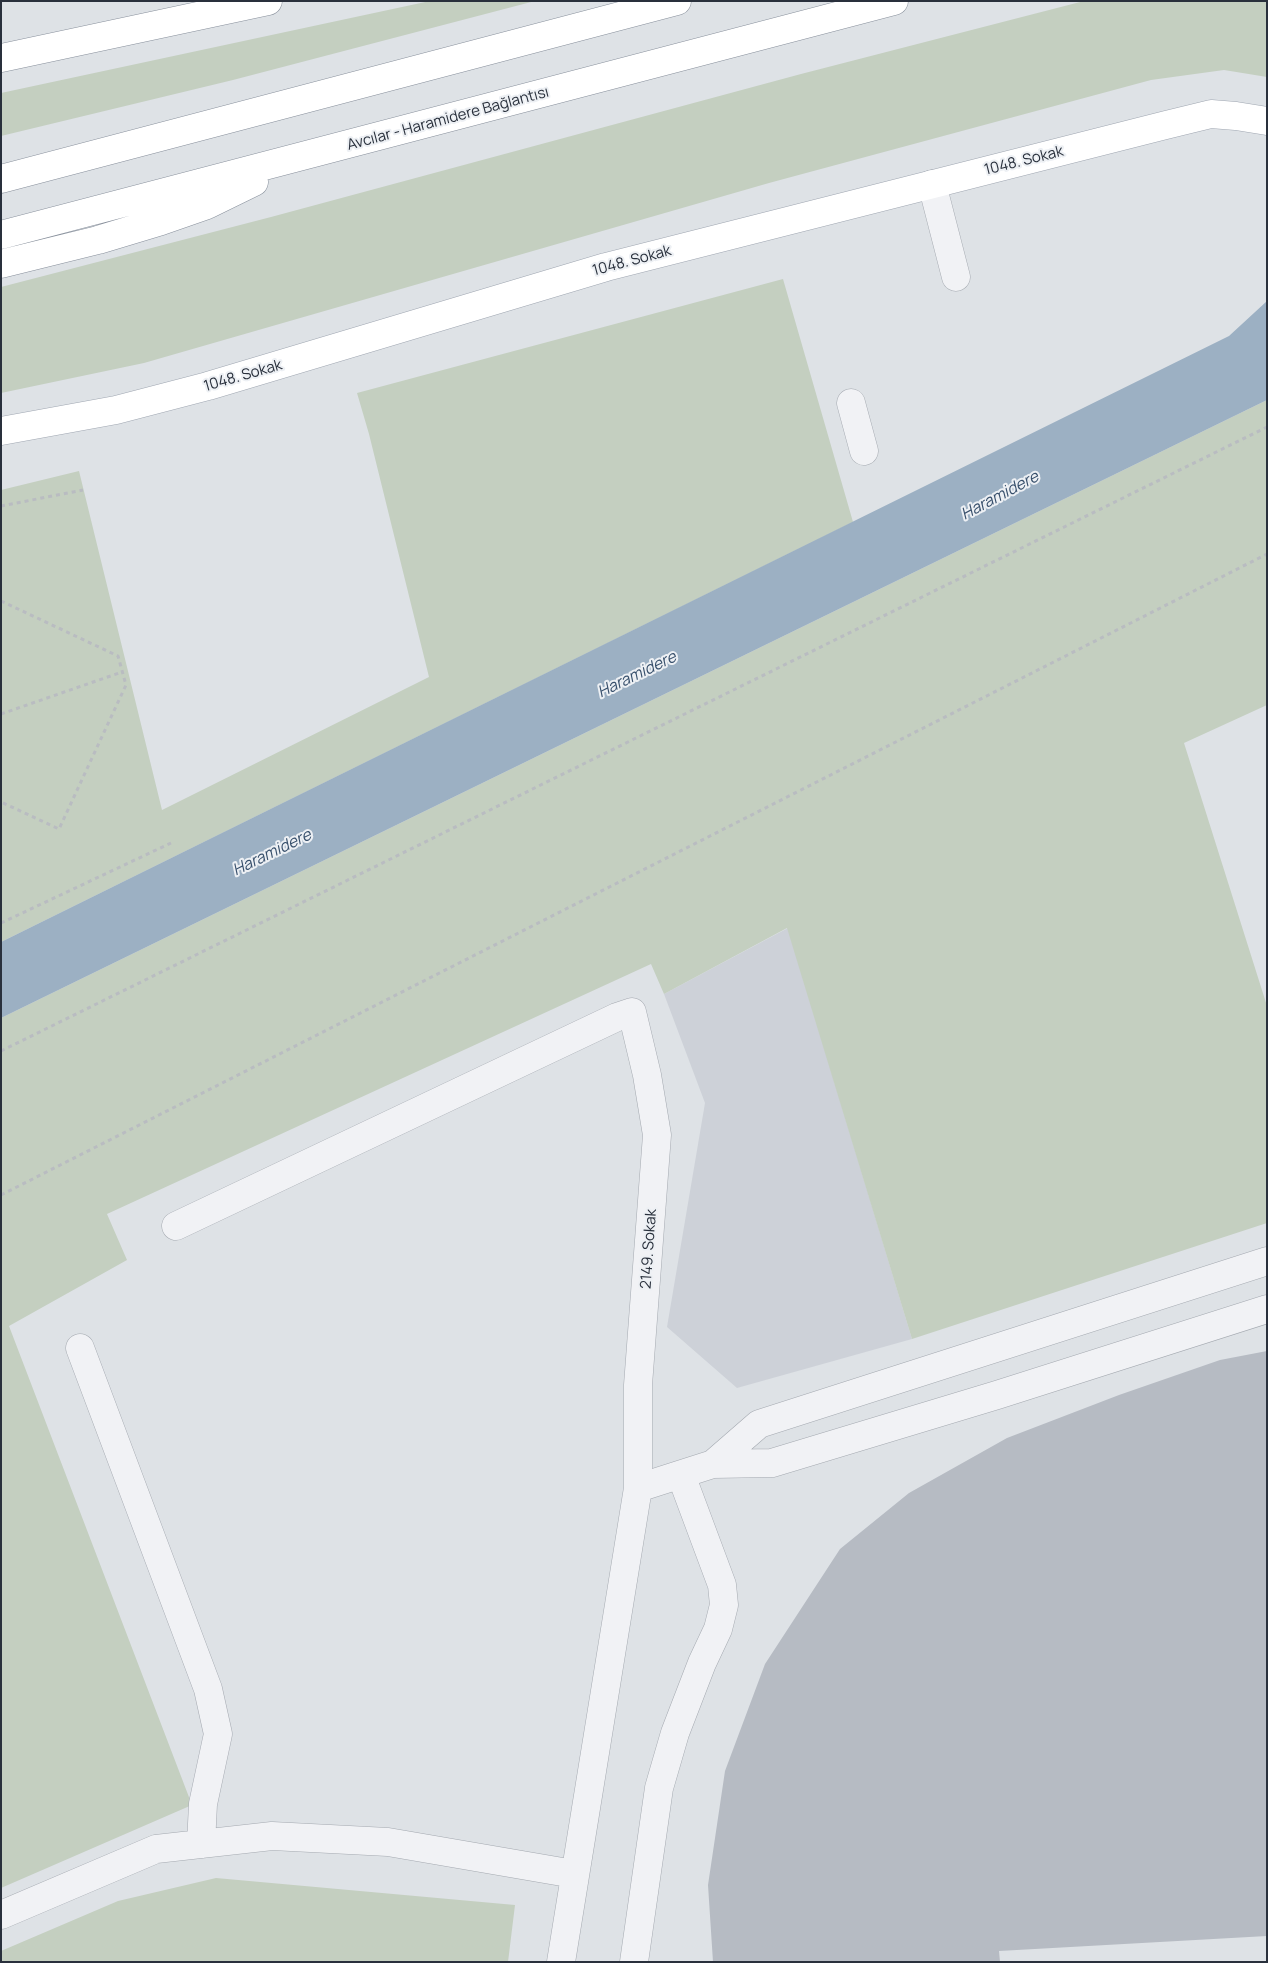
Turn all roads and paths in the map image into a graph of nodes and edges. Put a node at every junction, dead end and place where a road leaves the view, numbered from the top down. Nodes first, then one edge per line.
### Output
1 (268, 1) edge
2 (677, 1) edge
3 (894, 1) edge
4 (1, 58) edge
5 (1267, 121) edge
6 (285, 162) junction
7 (1, 179) edge
8 (932, 184) junction
9 (1, 235) edge
10 (1, 264) edge
11 (956, 277) dead end
12 (851, 403) dead end
13 (1267, 427) edge
14 (1, 430) edge
15 (864, 451) dead end
16 (83, 490) dead end
17 (1, 506) edge
18 (1267, 554) edge
19 (1, 601) edge
20 (122, 672) junction
21 (1, 714) edge
22 (1, 802) edge
23 (171, 843) dead end
24 (1, 923) edge
25 (1, 1051) edge
26 (1, 1195) edge
27 (176, 1226) dead end
28 (1267, 1262) edge
29 (1267, 1309) edge
30 (80, 1348) dead end
31 (713, 1464) junction
32 (681, 1475) junction
33 (638, 1488) junction
34 (201, 1844) junction
35 (574, 1874) junction
36 (1, 1914) edge
37 (561, 1962) edge
38 (634, 1962) edge

1 - 4 main road
2 - 7 main road
3 - 6 main road, Avcılar - Haramidere Bağlantısı
5 - 8 main road, 1048. Sokak
6 - 9 main road, Avcılar - Haramidere Bağlantısı
6 - 10 main road
8 - 11 street
8 - 14 main road, 1048. Sokak
12 - 15 street
13 - 25 path
16 - 17 path
18 - 26 path
19 - 20 path
20 - 21 path
20 - 22 path
23 - 24 path
27 - 33 street, 2149. Sokak
28 - 31 street
29 - 31 street
30 - 34 street
31 - 32 street
32 - 33 street
32 - 38 street
33 - 35 street, 2149. Sokak
34 - 35 street
34 - 36 street
35 - 37 street, 2149. Sokak

